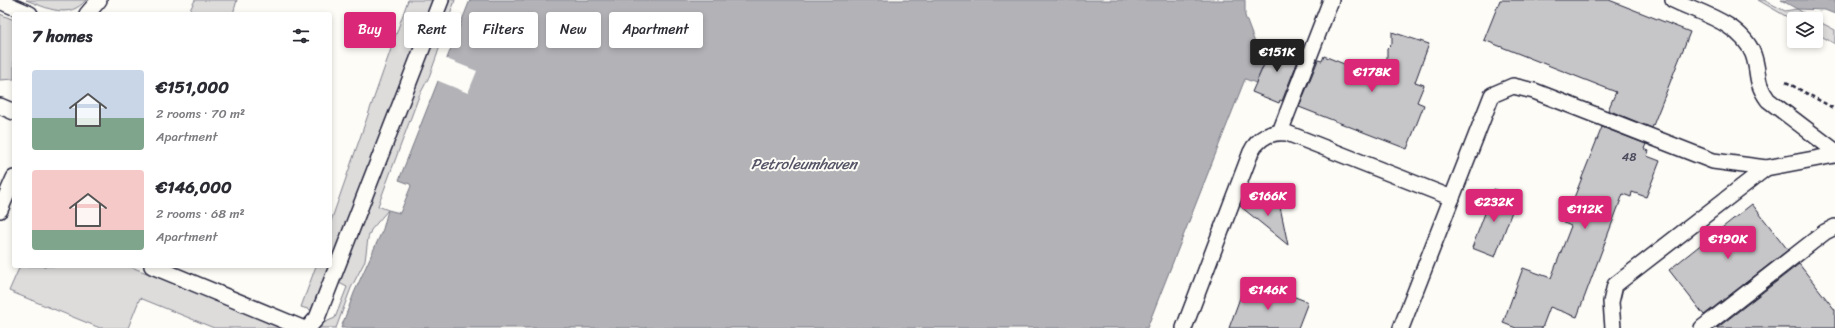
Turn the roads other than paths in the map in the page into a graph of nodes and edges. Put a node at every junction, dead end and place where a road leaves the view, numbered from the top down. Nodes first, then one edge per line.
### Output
1 (99, 0) edge
2 (441, 0) edge
3 (1331, 0) edge
4 (1673, 0) edge
5 (0, 1) edge
6 (25, 12) edge
7 (89, 12) edge
8 (0, 106) edge
9 (12, 111) edge
10 (1280, 132) junction
11 (1835, 151) edge
12 (1835, 155) edge
13 (1766, 168) junction
14 (12, 185) edge
15 (1452, 198) junction
16 (6, 207) edge
17 (1835, 227) edge
18 (157, 268) edge
19 (302, 328) edge
20 (308, 328) edge
21 (1184, 328) edge
22 (1401, 328) edge
23 (1613, 328) edge
24 (1702, 328) edge

1 - 7 lane
2 - 20 lane
3 - 10 lane
4 - 11 lane
5 - 6 lane
8 - 9 lane
10 - 15 lane
10 - 21 lane
12 - 13 lane
13 - 15 lane
13 - 23 lane
14 - 16 lane
15 - 22 lane
17 - 24 lane
18 - 19 lane

